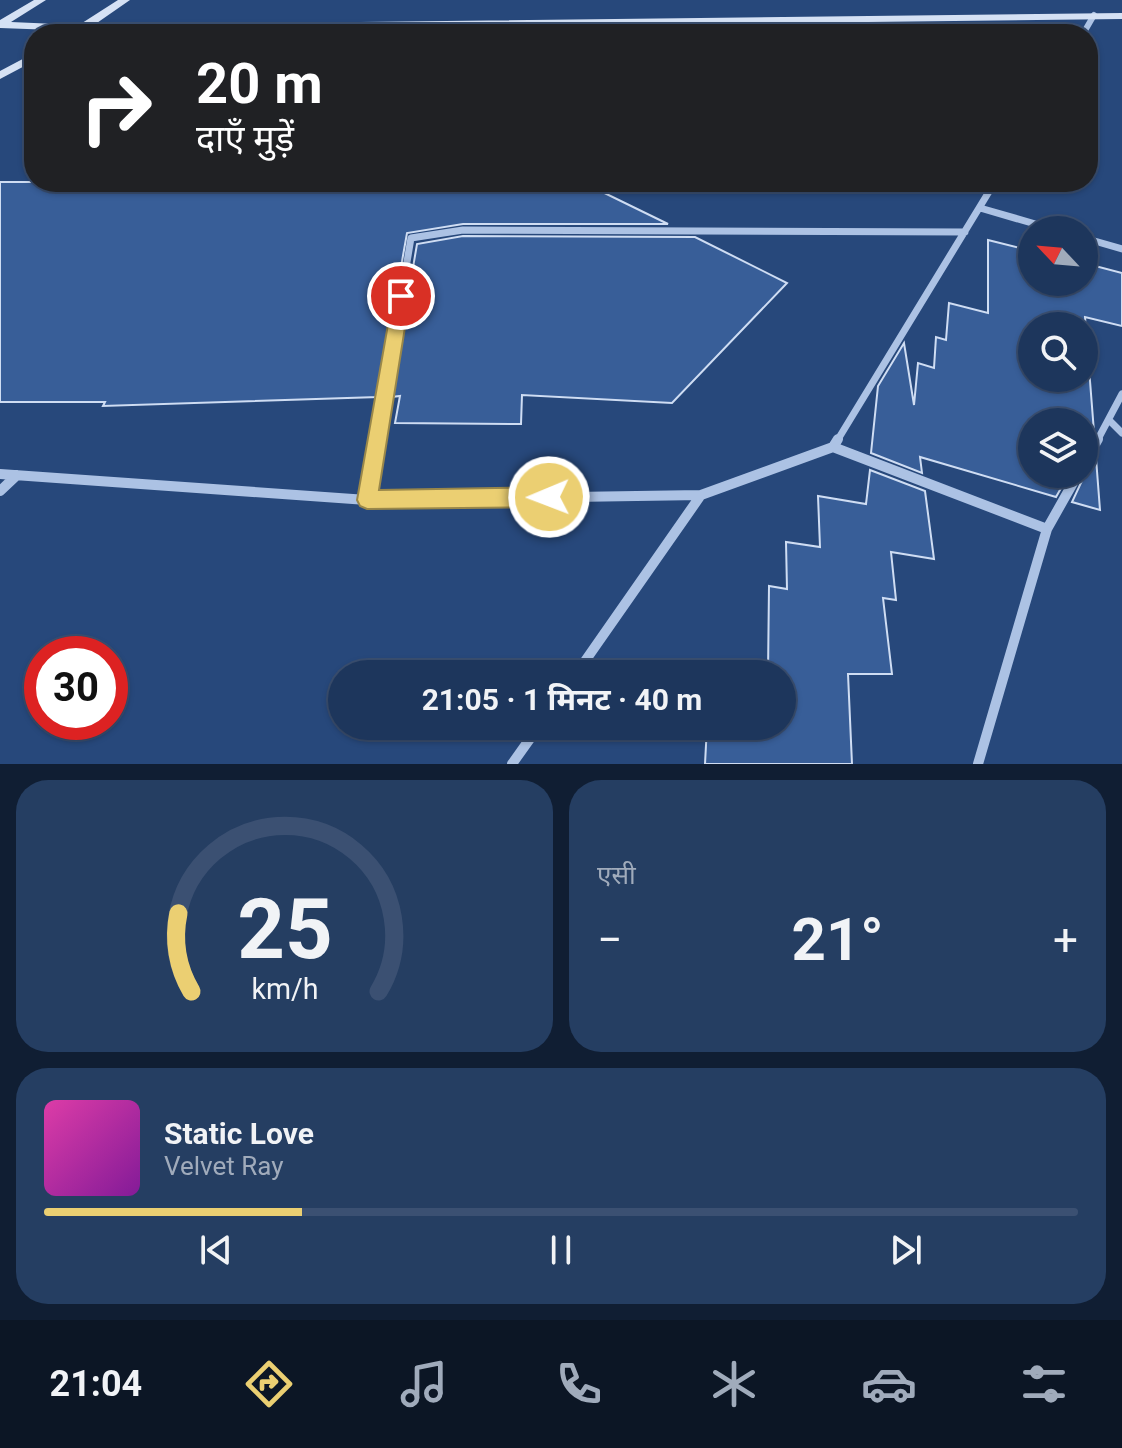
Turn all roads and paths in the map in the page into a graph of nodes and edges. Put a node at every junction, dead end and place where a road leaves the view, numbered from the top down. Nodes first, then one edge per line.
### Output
1 (41, 0) edge
2 (125, 0) edge
3 (1094, 15) junction
4 (1122, 16) edge
5 (87, 24) edge
6 (521, 24) edge
7 (1089, 24) edge
8 (0, 25) edge
9 (24, 27) edge
10 (24, 62) edge
11 (0, 76) edge
12 (989, 192) edge
13 (980, 208) junction
14 (1018, 219) edge
15 (965, 232) junction
16 (1098, 242) edge
17 (1122, 249) edge
18 (1122, 394) edge
19 (1109, 420) junction
20 (1122, 433) edge
21 (1098, 439) edge
22 (833, 447) junction
23 (0, 474) edge
24 (17, 475) junction
25 (1070, 488) edge
26 (0, 491) edge
27 (701, 495) junction
28 (367, 500) junction
29 (1047, 529) junction
30 (586, 660) edge
31 (529, 740) edge
32 (512, 764) edge
33 (978, 764) edge

1 - 8 main road
2 - 5 main road
3 - 4 main road
3 - 6 main road
3 - 7 street
8 - 9 main road
10 - 11 main road
12 - 13 street
13 - 14 street
13 - 15 street
15 - 22 street
15 - 28 street
16 - 17 street
18 - 19 street
19 - 20 street
19 - 21 street
22 - 27 street
22 - 29 street
23 - 24 street
24 - 26 street
24 - 28 street
25 - 29 street
27 - 28 street
27 - 30 street
29 - 33 street
31 - 32 street

